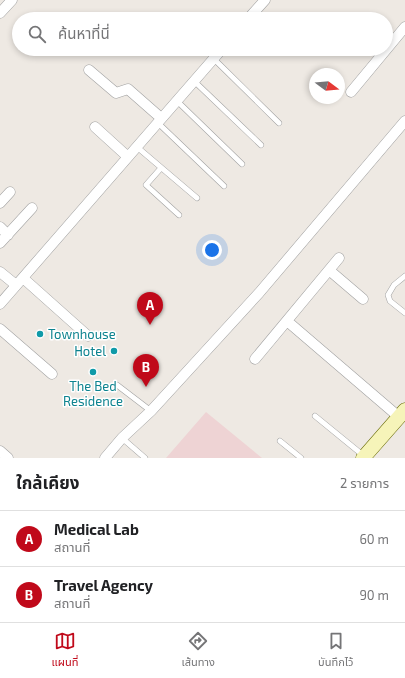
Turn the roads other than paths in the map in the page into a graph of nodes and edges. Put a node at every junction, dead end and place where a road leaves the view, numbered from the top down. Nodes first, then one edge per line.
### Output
1 (12, 0) edge
2 (265, 0) edge
3 (254, 12) edge
4 (0, 13) edge
5 (405, 27) edge
6 (393, 41) edge
7 (216, 56) edge
8 (381, 56) edge
9 (214, 59) junction
10 (90, 70) dead end
11 (194, 81) junction
12 (351, 92) dead end
13 (177, 101) junction
14 (160, 121) junction
15 (405, 121) edge
16 (278, 123) dead end
17 (96, 127) dead end
18 (261, 145) dead end
19 (137, 147) junction
20 (128, 157) junction
21 (242, 164) dead end
22 (161, 168) junction
23 (224, 186) dead end
24 (10, 192) dead end
25 (197, 198) dead end
26 (0, 203) edge
27 (32, 208) dead end
28 (179, 215) dead end
29 (0, 228) edge
30 (8, 235) junction
31 (0, 243) edge
32 (339, 258) dead end
33 (329, 270) junction
34 (0, 272) edge
35 (405, 276) edge
36 (19, 281) junction
37 (363, 299) dead end
38 (0, 304) edge
39 (405, 313) edge
40 (287, 321) junction
41 (0, 329) edge
42 (88, 336) dead end
43 (255, 359) dead end
44 (52, 374) dead end
45 (117, 385) dead end
46 (151, 411) junction
47 (315, 416) dead end
48 (403, 416) edge
49 (122, 438) junction
50 (280, 441) dead end
51 (0, 451) edge
52 (364, 457) edge
53 (8, 458) edge
54 (105, 458) edge
55 (145, 458) edge
56 (301, 458) edge

1 - 4 street
2 - 3 street
5 - 6 street
7 - 9 street
8 - 12 street
9 - 11 street
9 - 16 lane
10 - 14 street
11 - 13 street
11 - 18 lane
13 - 14 street
13 - 21 lane
14 - 19 street
14 - 23 lane
15 - 46 street
17 - 20 street
19 - 20 street
19 - 22 lane
20 - 36 street
22 - 25 lane
22 - 28 lane
24 - 26 street
27 - 30 street
29 - 30 street
30 - 31 street
32 - 33 street
33 - 37 street
33 - 40 street
34 - 36 street
35 - 39 lane
36 - 38 street
36 - 42 street
40 - 43 street
40 - 48 street
41 - 44 street
45 - 46 lane
46 - 49 street
47 - 52 lane
48 - 52 street
49 - 54 street
49 - 55 lane
50 - 56 lane
51 - 53 street

